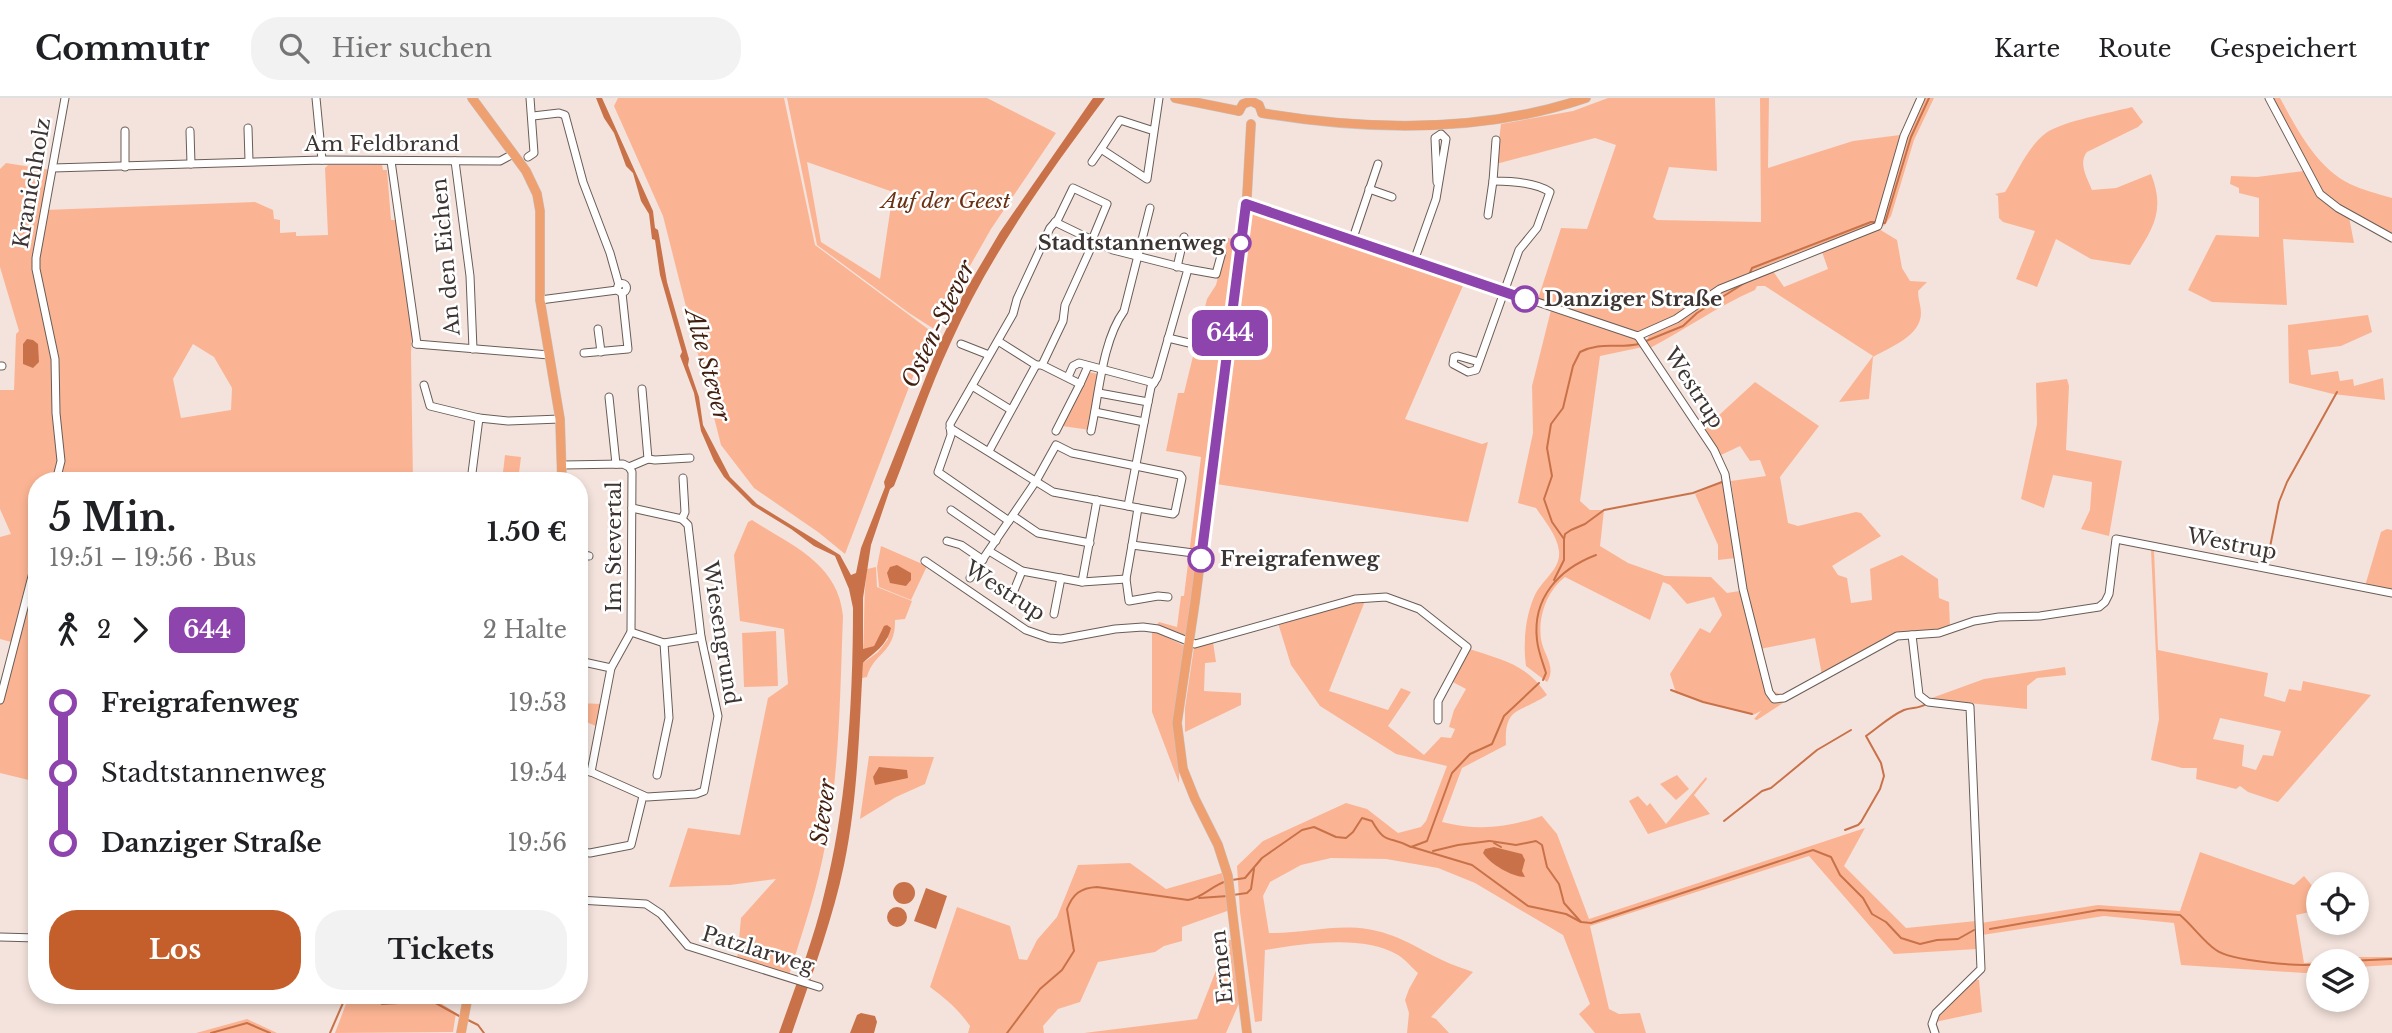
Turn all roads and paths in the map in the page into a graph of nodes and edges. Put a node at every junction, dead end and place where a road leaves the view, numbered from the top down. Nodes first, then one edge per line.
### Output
1 (65, 98) edge
2 (316, 98) edge
3 (472, 98) edge
4 (530, 98) edge
5 (1159, 98) edge
6 (1175, 98) edge
7 (1586, 98) edge
8 (1921, 98) edge
9 (2269, 98) edge
10 (1251, 100) edge
11 (1239, 111) junction
12 (1262, 113) junction
13 (533, 116) junction
14 (1251, 124) junction
15 (248, 128) dead end
16 (125, 131) dead end
17 (190, 131) dead end
18 (1154, 131) junction
19 (1496, 140) dead end
20 (1101, 149) junction
21 (513, 154) junction
22 (528, 157) dead end
23 (322, 160) junction
24 (248, 161) junction
25 (391, 161) junction
26 (455, 161) junction
27 (1093, 162) dead end
28 (191, 163) junction
29 (1378, 164) dead end
30 (125, 167) junction
31 (53, 168) junction
32 (1493, 181) junction
33 (1437, 182) junction
34 (1369, 189) junction
35 (1392, 197) dead end
36 (1246, 204) junction
37 (1150, 208) dead end
38 (1488, 215) dead end
39 (1055, 222) junction
40 (1184, 237) dead end
41 (2392, 238) edge
42 (1093, 240) junction
43 (1352, 241) junction
44 (1222, 252) dead end
45 (1138, 257) junction
46 (1414, 261) junction
47 (1177, 267) junction
48 (1188, 269) junction
49 (619, 289) junction
50 (1504, 292) junction
51 (540, 300) junction
52 (598, 329) dead end
53 (1638, 336) junction
54 (1168, 338) junction
55 (998, 341) junction
56 (961, 344) dead end
57 (638, 348) dead end
58 (472, 349) junction
59 (628, 349) junction
60 (601, 352) junction
61 (1227, 352) junction
62 (584, 353) dead end
63 (549, 355) junction
64 (989, 355) junction
65 (1479, 362) dead end
66 (1039, 365) junction
67 (1088, 366) junction
68 (1103, 371) junction
69 (1068, 377) junction
70 (1154, 383) junction
71 (1080, 384) junction
72 (424, 385) dead end
73 (972, 386) junction
74 (642, 389) dead end
75 (1099, 393) junction
76 (609, 397) dead end
77 (1148, 402) junction
78 (1011, 410) junction
79 (1095, 412) junction
80 (479, 418) junction
81 (560, 419) junction
82 (1144, 422) junction
83 (950, 428) junction
84 (1056, 431) dead end
85 (1091, 432) dead end
86 (989, 451) junction
87 (690, 458) dead end
88 (648, 459) junction
89 (616, 464) junction
90 (563, 465) junction
91 (1136, 466) junction
92 (629, 467) junction
93 (58, 472) edge
94 (472, 472) edge
95 (563, 472) edge
96 (683, 478) dead end
97 (1036, 481) junction
98 (1097, 500) junction
99 (1128, 506) junction
100 (632, 508) junction
101 (1138, 508) junction
102 (951, 510) dead end
103 (1011, 518) junction
104 (682, 519) junction
105 (947, 541) dead end
106 (996, 541) junction
107 (1090, 542) junction
108 (1132, 545) junction
109 (989, 551) junction
110 (1201, 554) junction
111 (983, 560) junction
112 (925, 561) dead end
113 (1022, 571) junction
114 (1060, 578) junction
115 (970, 579) dead end
116 (1126, 579) junction
117 (1082, 582) junction
118 (28, 592) edge
119 (2392, 593) edge
120 (1168, 597) dead end
121 (1017, 601) dead end
122 (1054, 614) dead end
123 (631, 632) junction
124 (1912, 635) junction
125 (701, 637) junction
126 (664, 643) junction
127 (1190, 643) junction
128 (588, 663) edge
129 (611, 668) junction
130 (0, 700) edge
131 (1437, 720) dead end
132 (588, 771) edge
133 (591, 772) junction
134 (657, 775) dead end
135 (643, 796) junction
136 (588, 853) edge
137 (588, 901) edge
138 (0, 937) edge
139 (28, 939) edge
140 (818, 986) dead end
141 (467, 1004) edge
142 (461, 1033) edge
143 (1247, 1033) edge
144 (1935, 1033) edge

1 - 31 street, Kranichholz
2 - 23 street
3 - 21 main road
4 - 13 street
5 - 18 street
6 - 11 main road
7 - 12 main road
8 - 53 street, Westrup
9 - 41 street
10 - 11 main road
10 - 12 main road
11 - 14 main road
12 - 14 main road
13 - 22 street
13 - 49 street
14 - 36 main road, Ermen
15 - 24 street
16 - 30 street
17 - 28 street
18 - 20 street
18 - 20 street
19 - 32 street
20 - 27 street
21 - 26 street, Am Feldbrand
21 - 51 main road
23 - 24 street, Am Feldbrand
23 - 25 street, Am Feldbrand
24 - 28 street, Am Feldbrand
25 - 26 street, Am Feldbrand
25 - 58 street
26 - 58 street, An den Eichen
28 - 30 street, Am Feldbrand
29 - 34 street
30 - 31 street, Am Feldbrand
31 - 93 street, Kranichholz
32 - 38 street
32 - 50 street
33 - 33 street
33 - 46 street
34 - 35 street
34 - 43 street
36 - 43 street
36 - 61 main road, Ermen
37 - 45 street
39 - 42 street
39 - 42 street
39 - 55 street
40 - 47 street
42 - 45 street
42 - 66 street
43 - 46 street
44 - 48 street
45 - 47 street
45 - 68 street
46 - 50 street
47 - 48 street
48 - 54 street
49 - 51 street
49 - 59 street
50 - 53 street
50 - 65 street
51 - 63 main road
52 - 60 street
53 - 124 street, Westrup
54 - 61 street
54 - 70 street
55 - 64 street
55 - 66 street
56 - 64 street
57 - 59 street
58 - 63 street
59 - 60 street
60 - 62 street
61 - 110 main road, Ermen
63 - 81 main road
64 - 73 street
66 - 69 street
66 - 78 street
67 - 68 street
67 - 69 street
67 - 71 street
68 - 70 street
68 - 75 street
69 - 71 street
70 - 77 street
71 - 84 street
72 - 80 street
73 - 78 street
73 - 83 street
74 - 88 street
75 - 77 street
75 - 79 street
76 - 89 street
77 - 82 street
78 - 86 street
79 - 82 street
79 - 85 street
80 - 81 street
80 - 94 street
81 - 90 main road
82 - 91 street
83 - 86 street
83 - 103 street
86 - 97 street
87 - 88 street
88 - 92 street
89 - 90 street, Im Stevertal
89 - 92 street, Im Stevertal
90 - 95 main road
91 - 97 street
91 - 99 street
91 - 101 street
92 - 100 street, Im Stevertal
96 - 104 street, Wiesengrund
97 - 98 street
97 - 103 street
98 - 99 street
98 - 107 street
99 - 101 street
100 - 104 street
100 - 123 street, Im Stevertal
101 - 108 street
102 - 106 street
103 - 106 street
103 - 107 street
104 - 125 street, Wiesengrund
105 - 111 street
106 - 109 street
107 - 117 street
108 - 110 street
108 - 116 street
109 - 111 street
109 - 113 street
110 - 127 main road, Ermen
111 - 115 street
112 - 127 street, Westrup
113 - 114 street
113 - 121 street
114 - 117 street
114 - 122 street
116 - 117 street
116 - 120 street
118 - 130 street
119 - 124 street, Westrup
123 - 126 street
123 - 129 street, Im Stevertal
124 - 144 street
125 - 126 street
125 - 135 street, Wiesengrund
126 - 134 street
127 - 131 street
127 - 143 main road, Ermen
128 - 129 street
129 - 133 street, Im Stevertal
132 - 133 street, Wiesengrund
133 - 135 street, Wiesengrund
135 - 136 street
137 - 140 street, Patzlarweg
138 - 139 street
141 - 142 main road

